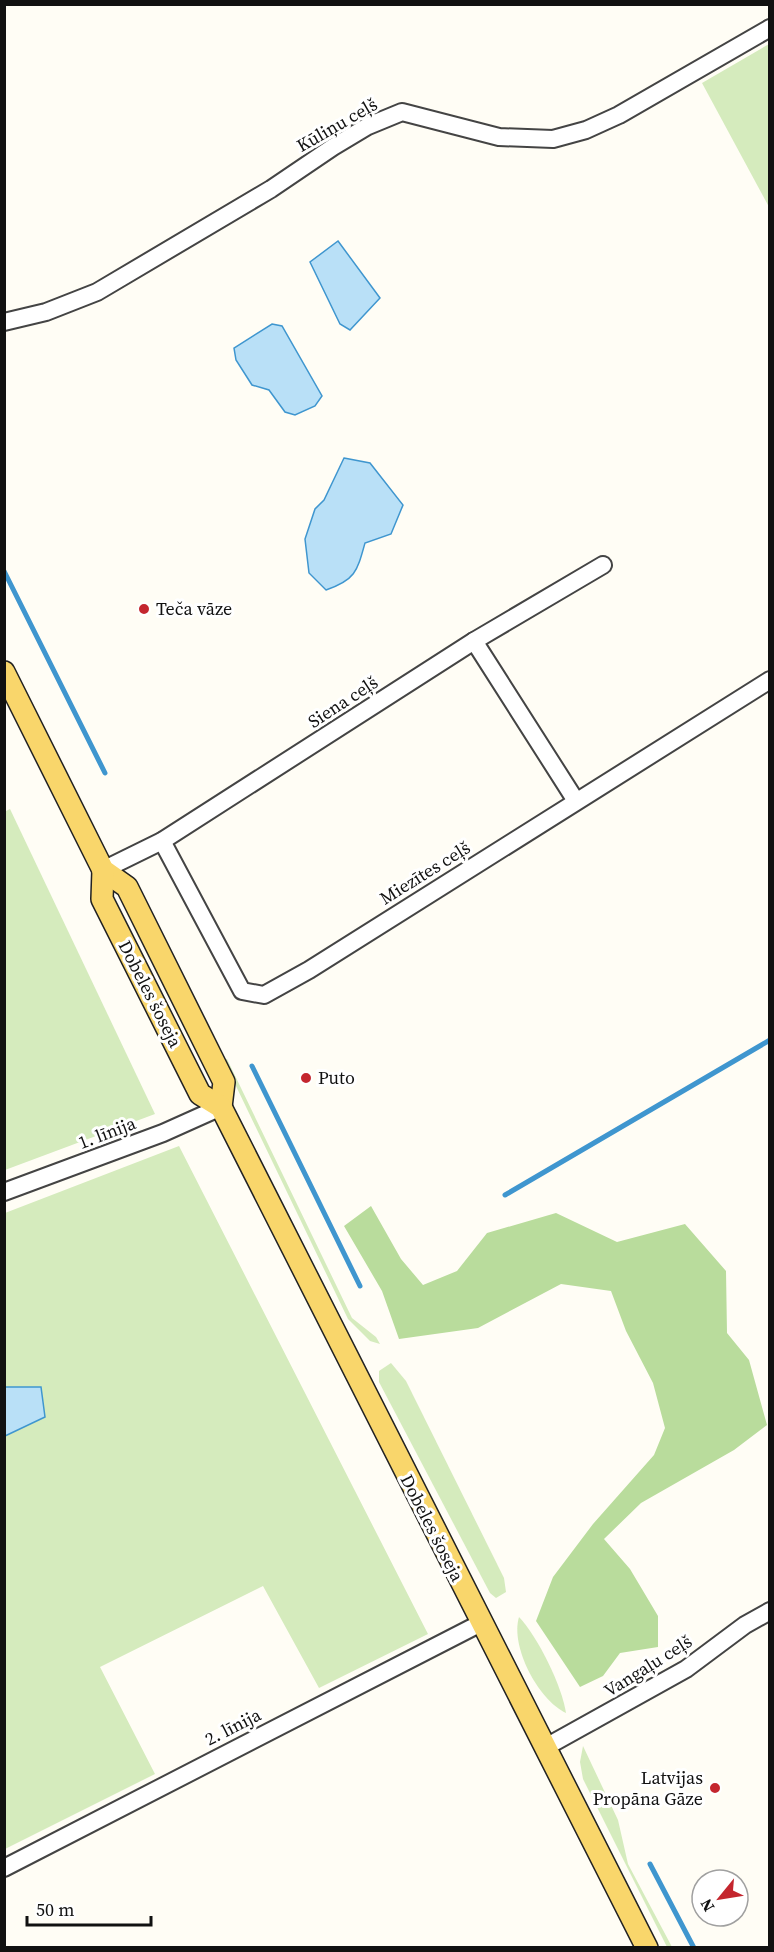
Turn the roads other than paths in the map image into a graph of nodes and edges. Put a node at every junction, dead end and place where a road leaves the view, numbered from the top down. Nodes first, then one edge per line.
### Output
1 (770, 28) edge
2 (4, 322) edge
3 (603, 565) dead end
4 (474, 641) junction
5 (4, 672) edge
6 (770, 680) edge
7 (576, 801) junction
8 (162, 841) junction
9 (103, 870) junction
10 (221, 1107) junction
11 (4, 1192) edge
12 (770, 1611) edge
13 (481, 1623) junction
14 (544, 1748) junction
15 (4, 1868) edge
16 (647, 1947) edge

1 - 2 street, Kūliņu ceļš
3 - 4 street, Siena ceļš
4 - 7 street
4 - 8 street, Siena ceļš
5 - 9 main road, Dobeles šoseja
6 - 7 street, Miezītes ceļš
7 - 8 street, Miezītes ceļš
8 - 9 street, Siena ceļš
9 - 10 main road, Dobeles šoseja
10 - 11 street, 1. līnija
10 - 13 main road, Dobeles šoseja
12 - 14 street, Vangaļu ceļš
13 - 14 main road, Dobeles šoseja
13 - 15 street, 2. līnija
14 - 16 main road, Dobeles šoseja

